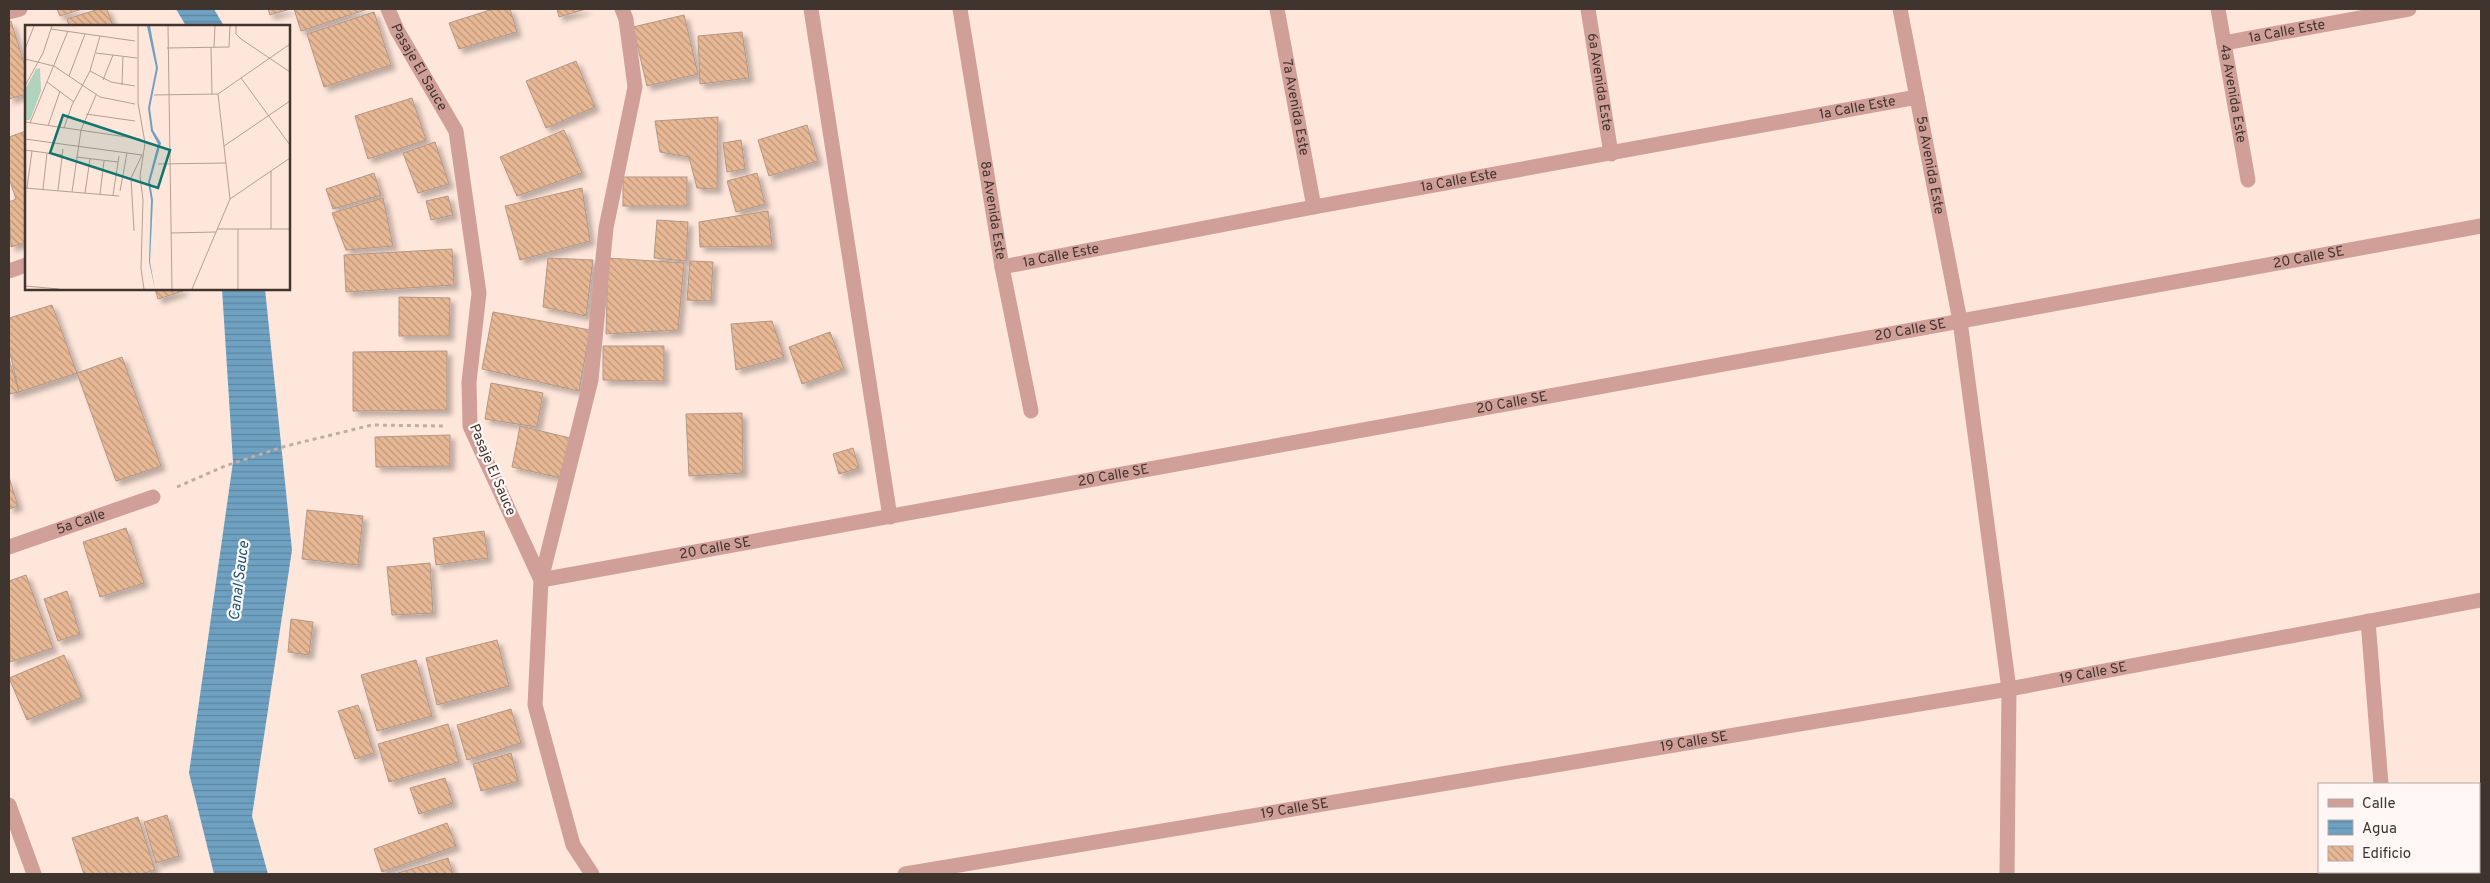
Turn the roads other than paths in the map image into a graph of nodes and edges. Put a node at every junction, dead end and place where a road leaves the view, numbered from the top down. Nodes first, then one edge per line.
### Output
1 (20, 9) edge
2 (388, 9) edge
3 (622, 9) edge
4 (811, 9) edge
5 (960, 9) edge
6 (1277, 9) edge
7 (1588, 9) edge
8 (1900, 9) edge
9 (2218, 9) edge
10 (2409, 9) edge
11 (9, 12) edge
12 (2224, 43) junction
13 (1917, 97) junction
14 (1611, 154) junction
15 (2248, 180) dead end
16 (1314, 207) junction
17 (2481, 226) edge
18 (25, 265) edge
19 (1002, 266) junction
20 (9, 271) edge
21 (1960, 321) junction
22 (1031, 411) dead end
23 (153, 497) road end
24 (890, 518) junction
25 (9, 547) edge
26 (541, 580) junction
27 (2481, 600) edge
28 (2368, 621) junction
29 (2009, 688) junction
30 (2381, 783) edge
31 (9, 805) edge
32 (15, 838) edge
33 (34, 874) edge
34 (592, 874) edge
35 (905, 874) edge
36 (2008, 874) edge

1 - 11 street
2 - 26 street, Pasaje El Sauce
3 - 26 street
4 - 24 street
5 - 19 street, 8a Avenida Este
6 - 16 street, 7a Avenida Este
7 - 14 street, 6a Avenida Este
8 - 13 street, 5a Avenida Este
9 - 12 street, 4a Avenida Este
10 - 12 street, 1a Calle Este
12 - 15 street, 4a Avenida Este
13 - 14 street, 1a Calle Este
13 - 21 street, 5a Avenida Este
14 - 16 street, 1a Calle Este
16 - 19 street, 1a Calle Este
17 - 21 street, 20 Calle SE
18 - 20 street
19 - 22 street, 8a Avenida Este
21 - 24 street, 20 Calle SE
21 - 29 street, 5a Avenida Este
23 - 25 street, 5a Calle
24 - 26 street, 20 Calle SE
26 - 34 street, Pasaje El Sauce
27 - 28 street, 19 Calle SE
28 - 29 street, 19 Calle SE
28 - 30 street
29 - 35 street, 19 Calle SE
29 - 36 street, 5a Avenida Este
31 - 32 street
32 - 33 street

